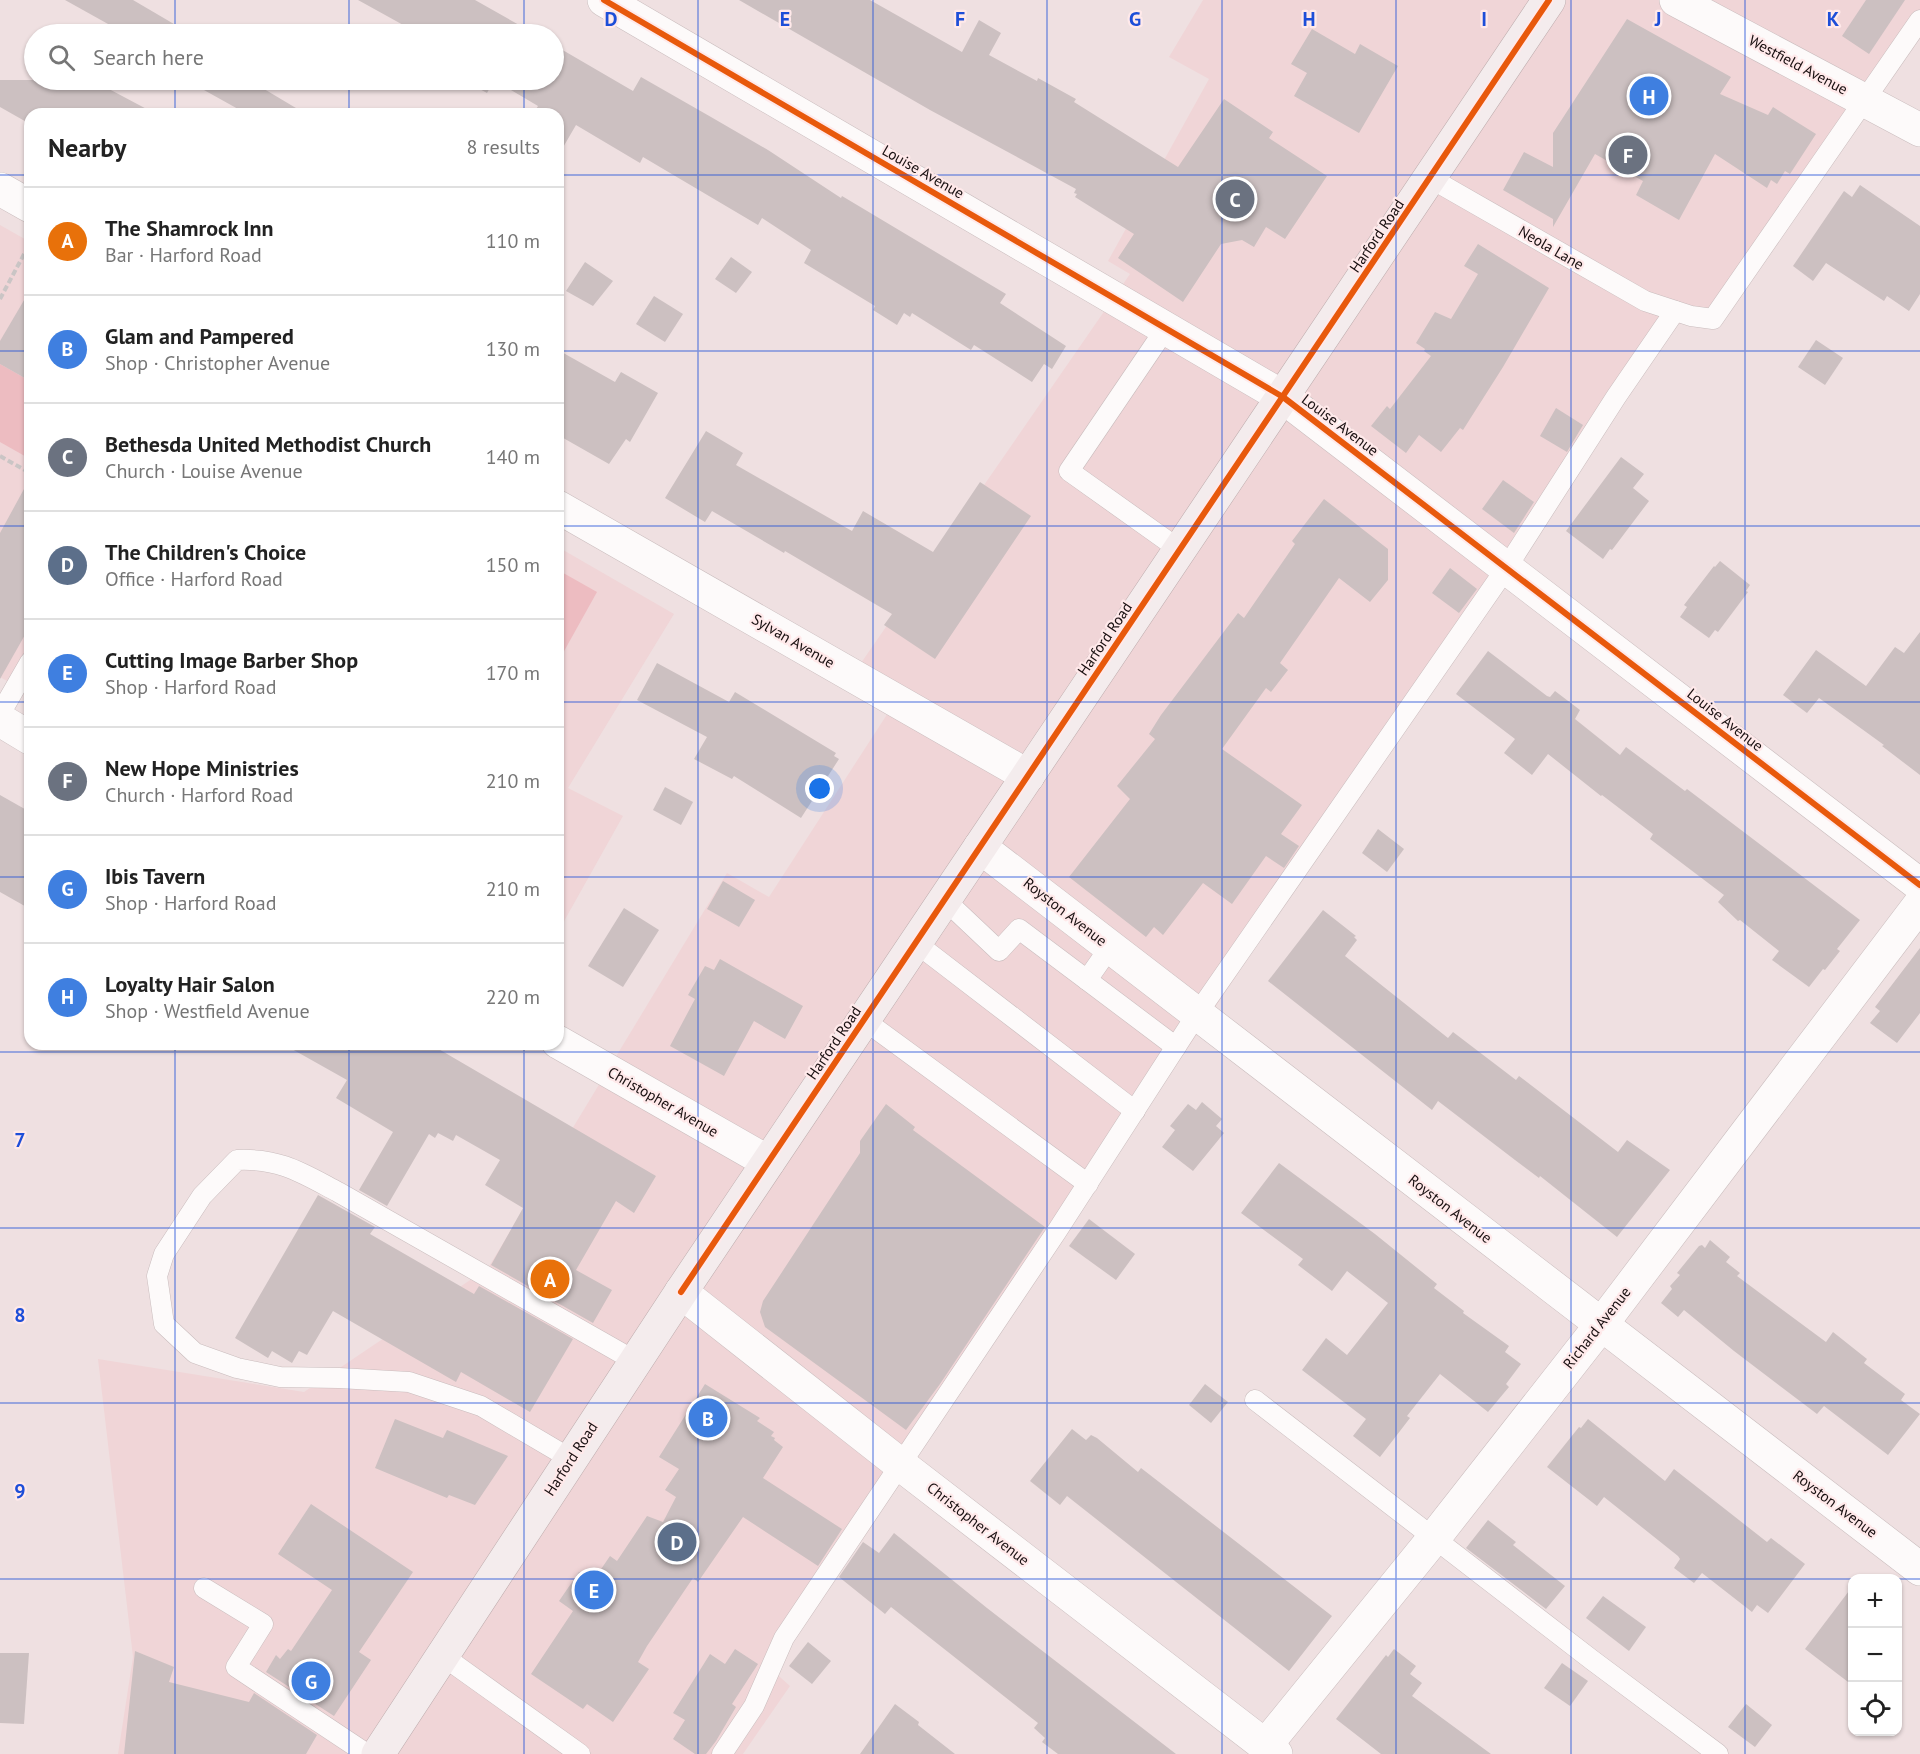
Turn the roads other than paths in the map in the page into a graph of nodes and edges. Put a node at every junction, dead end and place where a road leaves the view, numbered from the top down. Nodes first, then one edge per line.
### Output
1 (604, 0) edge
2 (1550, 0) edge
3 (1676, 0) edge
4 (1920, 20) edge
5 (1866, 100) junction
6 (1920, 130) edge
7 (1430, 178) junction
8 (0, 189) edge
9 (24, 203) edge
10 (1675, 311) junction
11 (1166, 328) junction
12 (1283, 397) junction
13 (564, 510) edge
14 (1180, 550) junction
15 (1507, 567) junction
16 (24, 672) edge
17 (0, 714) edge
18 (0, 720) edge
19 (24, 734) edge
20 (1028, 776) junction
21 (980, 847) junction
22 (1920, 885) edge
23 (945, 900) junction
24 (1920, 904) edge
25 (916, 943) junction
26 (1110, 947) junction
27 (1087, 980) junction
28 (1197, 1014) junction
29 (864, 1020) junction
30 (564, 1045) edge
31 (1176, 1047) junction
32 (1135, 1111) junction
33 (768, 1162) junction
34 (1088, 1184) junction
35 (681, 1292) junction
36 (1601, 1325) junction
37 (636, 1361) junction
38 (1255, 1400) dead end
39 (571, 1459) junction
40 (901, 1466) junction
41 (1434, 1538) junction
42 (1920, 1569) edge
43 (204, 1588) dead end
44 (443, 1656) junction
45 (1270, 1750) edge
46 (368, 1754) edge
47 (378, 1754) edge
48 (580, 1754) edge
49 (722, 1754) edge
50 (1718, 1754) edge

1 - 11 street, Louise Avenue
2 - 7 main road, Harford Road
3 - 5 street, Westfield Avenue
4 - 5 lane
5 - 6 street, Westfield Avenue
5 - 10 lane, Neola Lane
7 - 10 lane, Neola Lane
7 - 12 main road, Harford Road
8 - 9 street
10 - 15 lane
11 - 12 street, Louise Avenue
11 - 14 lane
12 - 14 main road, Harford Road
12 - 15 street, Louise Avenue
13 - 20 street, Sylvan Avenue
14 - 20 main road, Harford Road
15 - 22 street, Louise Avenue
15 - 28 lane
16 - 17 lane
18 - 19 street
20 - 21 main road, Harford Road
21 - 23 main road, Harford Road
21 - 26 street, Royston Avenue
23 - 25 main road, Harford Road
23 - 27 lane
24 - 36 street, Richard Avenue
25 - 29 main road, Harford Road
25 - 32 lane
26 - 27 lane
26 - 28 street, Royston Avenue
27 - 31 lane
28 - 31 lane
28 - 36 street, Royston Avenue
29 - 33 main road, Harford Road
29 - 34 lane
30 - 33 street, Christopher Avenue
31 - 32 lane
32 - 34 lane
33 - 35 main road, Harford Road
34 - 40 lane
35 - 37 main road, Harford Road
35 - 40 street, Christopher Avenue
36 - 41 street, Richard Avenue
36 - 42 street, Royston Avenue
37 - 39 main road, Harford Road
37 - 39 lane
38 - 41 lane
39 - 44 main road, Harford Road
40 - 45 street, Christopher Avenue
40 - 49 lane
41 - 45 street, Richard Avenue
41 - 50 lane
43 - 46 lane
44 - 47 main road, Harford Road
44 - 48 lane

